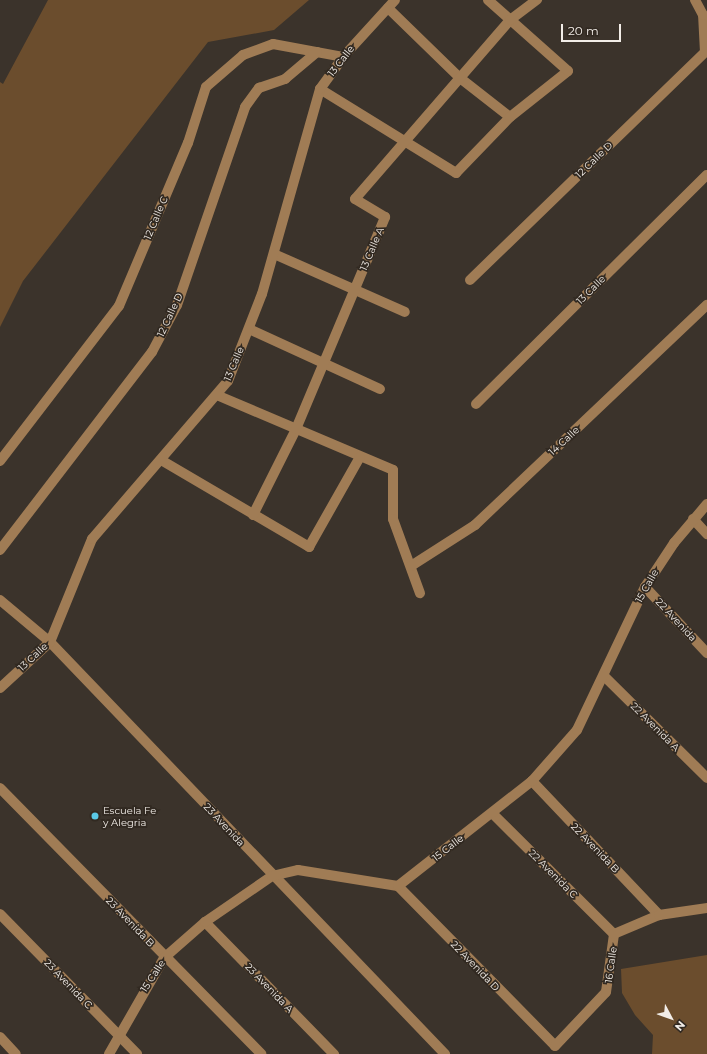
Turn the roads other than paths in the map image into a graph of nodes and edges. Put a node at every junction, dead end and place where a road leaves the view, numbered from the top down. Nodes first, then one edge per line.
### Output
1 (396, 0) edge
2 (488, 0) edge
3 (537, 0) edge
4 (695, 0) edge
5 (388, 8) junction
6 (510, 20) junction
7 (705, 36) edge
8 (317, 52) junction
9 (343, 57) junction
10 (460, 78) junction
11 (320, 89) junction
12 (510, 118) junction
13 (405, 140) junction
14 (707, 175) edge
15 (274, 254) junction
16 (470, 280) dead end
17 (354, 290) junction
18 (707, 305) edge
19 (405, 312) dead end
20 (249, 329) junction
21 (325, 364) junction
22 (380, 389) dead end
23 (219, 396) junction
24 (476, 404) dead end
25 (296, 429) junction
26 (360, 457) junction
27 (161, 460) junction
28 (0, 461) edge
29 (707, 504) edge
30 (253, 515) junction
31 (692, 519) junction
32 (707, 534) edge
33 (0, 550) edge
34 (411, 566) junction
35 (645, 587) junction
36 (420, 593) dead end
37 (0, 600) edge
38 (50, 642) junction
39 (707, 653) edge
40 (604, 676) junction
41 (0, 688) edge
42 (707, 778) edge
43 (532, 781) junction
44 (0, 788) edge
45 (492, 813) junction
46 (272, 876) junction
47 (398, 886) junction
48 (707, 908) edge
49 (0, 914) edge
50 (659, 915) junction
51 (204, 922) junction
52 (614, 934) junction
53 (164, 958) junction
54 (118, 1035) junction
55 (0, 1038) edge
56 (552, 1046) joint
57 (16, 1054) edge
58 (109, 1054) edge
59 (137, 1054) edge
60 (261, 1054) edge
61 (334, 1054) edge
62 (445, 1054) edge

1 - 5 street, 13 Calle
2 - 6 street
3 - 6 street, 13 Calle A
4 - 7 street, 12 Calle D
5 - 9 street, 13 Calle
5 - 10 street
6 - 10 street, 13 Calle A
6 - 12 street
7 - 16 street, 12 Calle D
8 - 9 street, 12 Calle C
8 - 28 street, 12 Calle C
8 - 33 street, 12 Calle D
9 - 11 street, 13 Calle
10 - 12 street
10 - 13 street, 13 Calle A
11 - 13 street
11 - 15 street, 13 Calle
12 - 13 street
13 - 17 street, 13 Calle A
14 - 24 street, 13 Calle
15 - 17 street
15 - 20 street, 13 Calle
17 - 19 street
17 - 21 street, 13 Calle A
18 - 34 street, 14 Calle
20 - 21 street
20 - 23 street, 13 Calle
21 - 22 street
21 - 25 street, 13 Calle A
23 - 25 street
23 - 27 street, 13 Calle
25 - 26 street
25 - 30 street, 13 Calle A
26 - 30 street
26 - 34 street
27 - 30 street
27 - 38 street, 13 Calle
29 - 31 street, 15 Calle
31 - 32 street
31 - 35 street, 15 Calle
34 - 36 street
35 - 39 street, 22 Avenida
35 - 40 street, 15 Calle
37 - 38 street, 23 Avenida
38 - 41 street, 13 Calle
38 - 46 street, 23 Avenida
40 - 42 street, 22 Avenida A
40 - 43 street, 15 Calle
43 - 45 street, 15 Calle
43 - 50 street, 22 Avenida B
44 - 53 street, 23 Avenida B
45 - 47 street, 15 Calle
45 - 52 street, 22 Avenida C
46 - 47 street, 15 Calle
46 - 51 street, 15 Calle
46 - 62 street, 23 Avenida
47 - 56 street, 22 Avenida D
48 - 50 street, 16 Calle
49 - 54 street, 23 Avenida C
50 - 52 street, 16 Calle
51 - 53 street, 15 Calle
51 - 61 street, 23 Avenida A
52 - 56 street, 16 Calle
53 - 54 street, 15 Calle
53 - 60 street, 23 Avenida B
54 - 58 street, 15 Calle
54 - 59 street, 23 Avenida C
55 - 57 street

